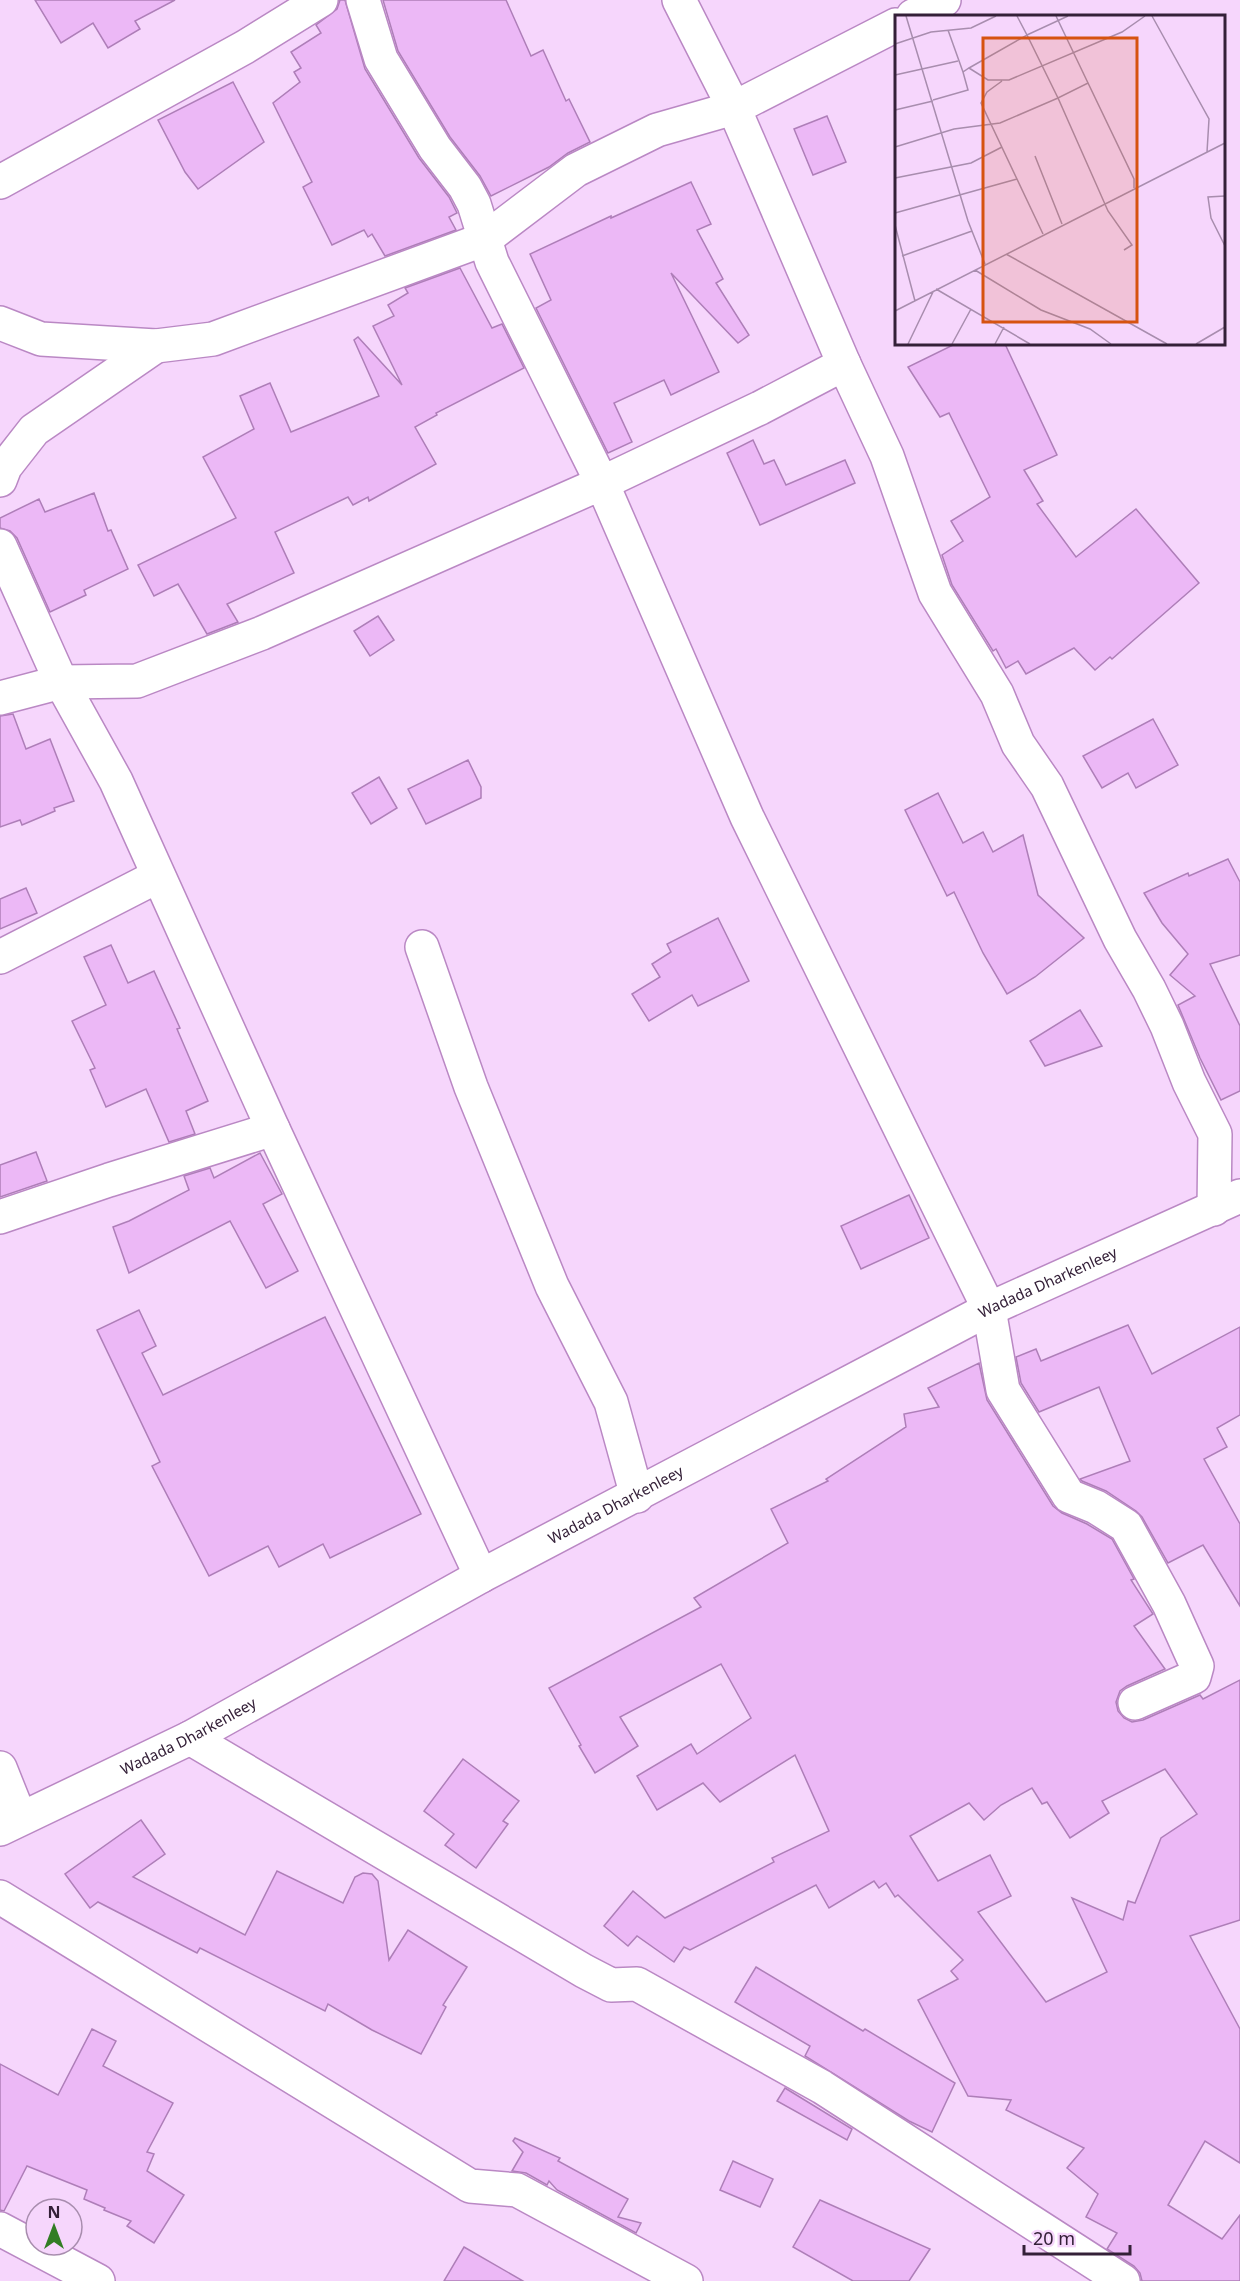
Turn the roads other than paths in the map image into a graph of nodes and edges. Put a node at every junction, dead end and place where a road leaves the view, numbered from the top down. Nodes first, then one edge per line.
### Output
1 (321, 0) edge
2 (363, 0) edge
3 (679, 0) edge
4 (944, 0) edge
5 (915, 15) edge
6 (895, 27) edge
7 (734, 108) junction
8 (0, 182) edge
9 (485, 239) junction
10 (0, 323) edge
11 (156, 346) junction
12 (844, 364) junction
13 (0, 480) edge
14 (602, 483) junction
15 (0, 546) edge
16 (61, 682) junction
17 (0, 698) edge
18 (158, 876) junction
19 (422, 947) dead end
20 (0, 957) edge
21 (273, 1130) junction
22 (1227, 1202) edge
23 (0, 1217) edge
24 (989, 1309) junction
25 (637, 1496) junction
26 (482, 1576) junction
27 (1135, 1703) dead end
28 (190, 1738) junction
29 (0, 1768) edge
30 (10, 1824) edge
31 (0, 1897) edge
32 (0, 2229) edge
33 (98, 2281) edge
34 (686, 2281) edge
35 (1123, 2281) edge

1 - 8 street
2 - 9 street
3 - 7 street
4 - 5 street
6 - 7 street
7 - 9 street
7 - 12 street
9 - 11 street
9 - 14 street
10 - 11 street
11 - 13 street
12 - 14 street
12 - 22 street
14 - 16 street
14 - 24 street
15 - 16 street
16 - 17 street
16 - 18 street
18 - 20 street
18 - 21 street
19 - 25 street
21 - 23 street
21 - 26 street
22 - 24 street, Wadada Dharkenleey
24 - 25 street, Wadada Dharkenleey
24 - 27 street
25 - 26 street, Wadada Dharkenleey
26 - 28 street, Wadada Dharkenleey
28 - 30 street, Wadada Dharkenleey
28 - 35 street
29 - 30 street
31 - 34 street
32 - 33 street

